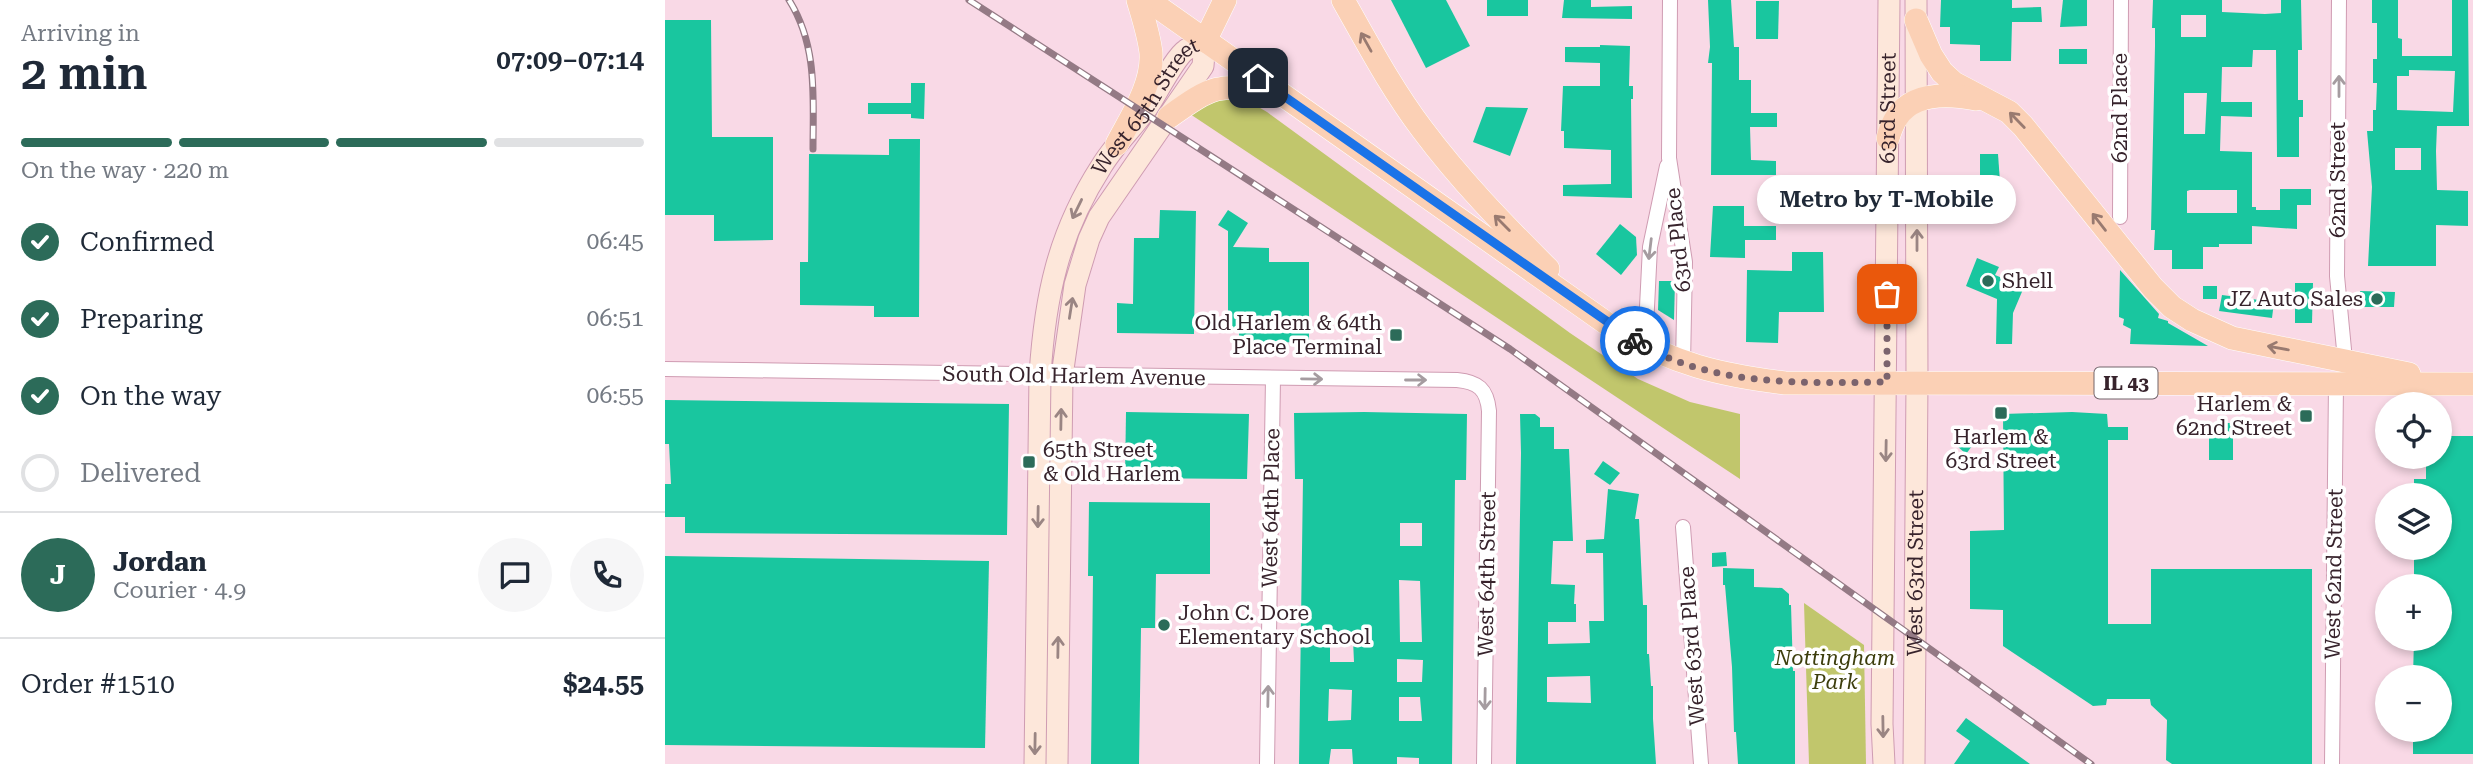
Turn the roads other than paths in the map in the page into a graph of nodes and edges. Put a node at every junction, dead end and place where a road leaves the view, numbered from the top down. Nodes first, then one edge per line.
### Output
1 (1138, 0) edge
2 (1148, 0) edge
3 (1225, 0) edge
4 (1343, 0) edge
5 (1670, 0) edge
6 (1889, 0) edge
7 (2121, 0) edge
8 (2339, 0) edge
9 (1916, 10) edge
10 (1205, 41) junction
11 (1275, 90) junction
12 (1917, 102) junction
13 (1992, 102) junction
14 (1169, 117) junction
15 (1888, 138) junction
16 (1117, 144) junction
17 (1669, 158) junction
18 (2120, 217) dead end
19 (1584, 307) junction
20 (1645, 347) junction
21 (2345, 360) junction
22 (1683, 364) junction
23 (665, 369) edge
24 (1051, 375) junction
25 (1273, 378) junction
26 (1887, 382) junction
27 (1917, 382) junction
28 (2336, 383) junction
29 (2465, 384) edge
30 (1481, 386) joint
31 (1683, 527) dead end
32 (1035, 764) edge
33 (1057, 764) edge
34 (1267, 764) edge
35 (1484, 764) edge
36 (1700, 764) edge
37 (1884, 764) edge
38 (1914, 764) edge
39 (2332, 764) edge

1 - 16 main road
2 - 10 main road, IL 43
3 - 10 main road
19 -> 4 main road
5 - 17 street, 63rd Place
6 - 15 street, 63rd Street
7 - 18 street, 62nd Place
21 -> 8 street, 62nd Street
9 - 12 street, 63rd Street
9 - 13 main road
10 - 11 main road, IL 43
10 - 14 street, West 65th Street
10 - 16 street, West 65th Street
11 - 14 main road
11 - 19 main road, IL 43
12 - 13 main road
12 - 15 main road
27 -> 12 street, 63rd Street
21 -> 13 main road
24 -> 14 street, West 65th Street
15 - 26 street, 63rd Street
16 -> 24 street, West 65th Street
17 -> 20 street, 63rd Place
17 - 22 street, 63rd Place
19 - 20 main road, IL 43
20 - 22 main road, IL 43
21 - 29 main road
22 - 26 main road, IL 43
23 - 24 street, South Old Harlem Avenue
24 - 25 street, South Old Harlem Avenue
24 -> 32 street, West 65th Street
33 -> 24 street, West 65th Street
25 -> 30 street, South Old Harlem Avenue
34 -> 25 street, West 64th Place
26 - 27 main road, IL 43
26 -> 37 street, West 63rd Street
27 - 28 main road, IL 43
27 - 38 street, West 63rd Street
28 - 29 main road, IL 43
28 - 39 street, West 62nd Street
30 -> 35 street, West 64th Street
31 - 36 street, West 63rd Place

